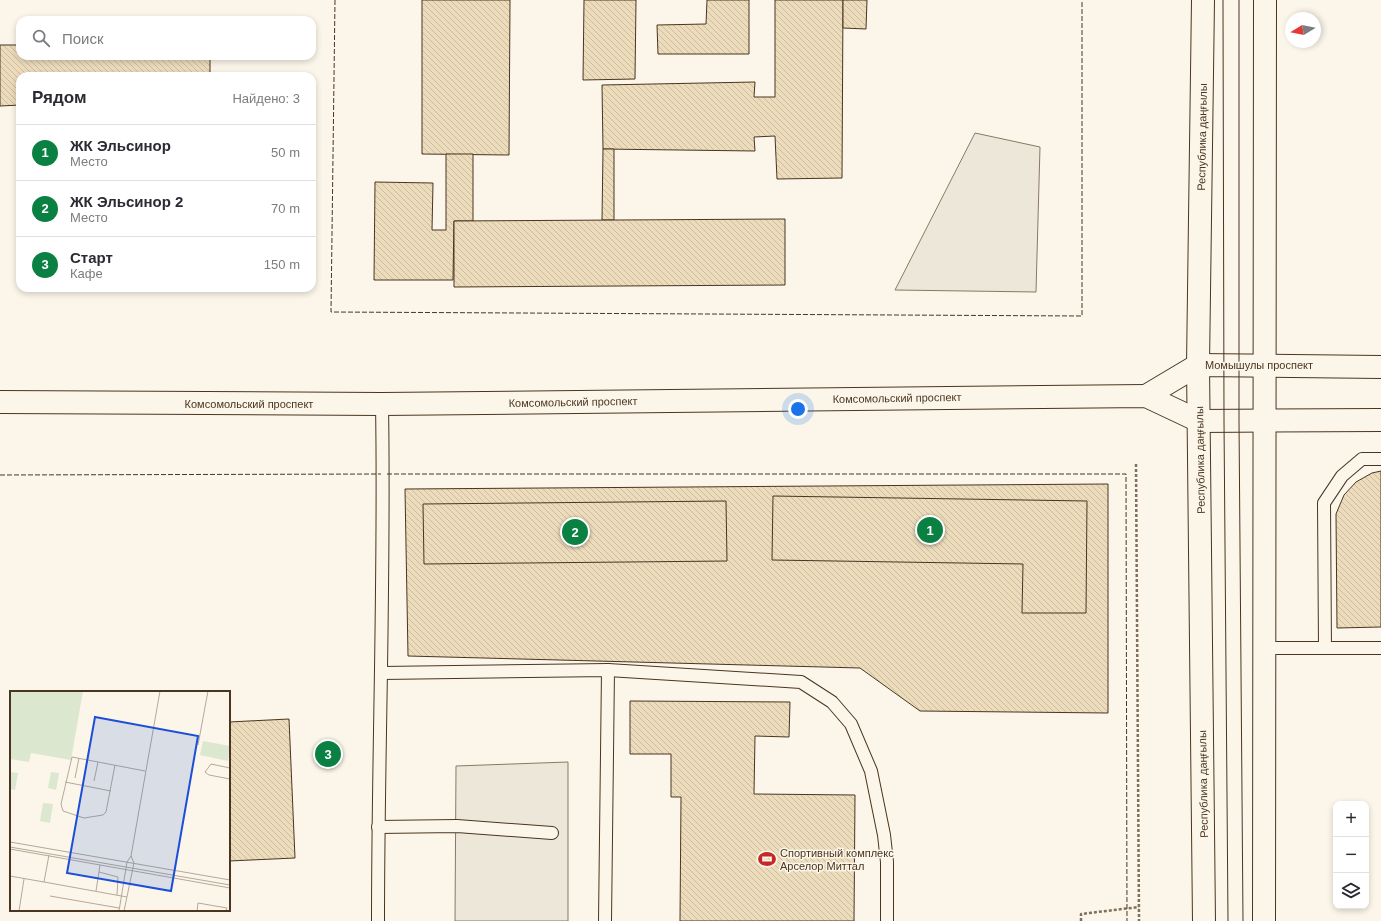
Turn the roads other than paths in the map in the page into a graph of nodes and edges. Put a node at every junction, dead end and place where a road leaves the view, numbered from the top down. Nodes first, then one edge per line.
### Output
1 (1203, 0) edge
2 (1265, 0) edge
3 (1198, 365) junction
4 (1264, 365) junction
5 (1381, 367) edge
6 (1146, 396) junction
7 (0, 402) edge
8 (382, 404) junction
9 (1381, 420) edge
10 (1199, 421) junction
11 (1265, 421) junction
12 (1381, 458) edge
13 (1265, 648) junction
14 (1325, 648) junction
15 (1381, 648) edge
16 (608, 670) junction
17 (382, 673) junction
18 (378, 827) junction
19 (552, 833) dead end
20 (378, 921) edge
21 (605, 921) edge
22 (887, 921) edge
23 (1204, 921) edge
24 (1264, 921) edge

1 - 3 main road, Республика даңғылы
2 - 4 main road
3 - 4 main road, Момышулы проспект
3 - 6 main road, Момышулы проспект
3 - 10 main road, Республика даңғылы
4 - 5 main road, Момышулы проспект
4 - 11 main road
6 - 8 main road, Комсомольский проспект
6 - 10 main road
7 - 8 main road, Комсомольский проспект
8 - 17 lane
9 - 11 main road
10 - 11 main road
10 - 23 main road, Республика даңғылы
11 - 13 main road
12 - 14 lane
13 - 14 lane
13 - 24 main road
14 - 15 lane
16 - 17 lane
16 - 21 lane
16 - 22 lane
17 - 18 lane
18 - 19 lane
18 - 20 lane

